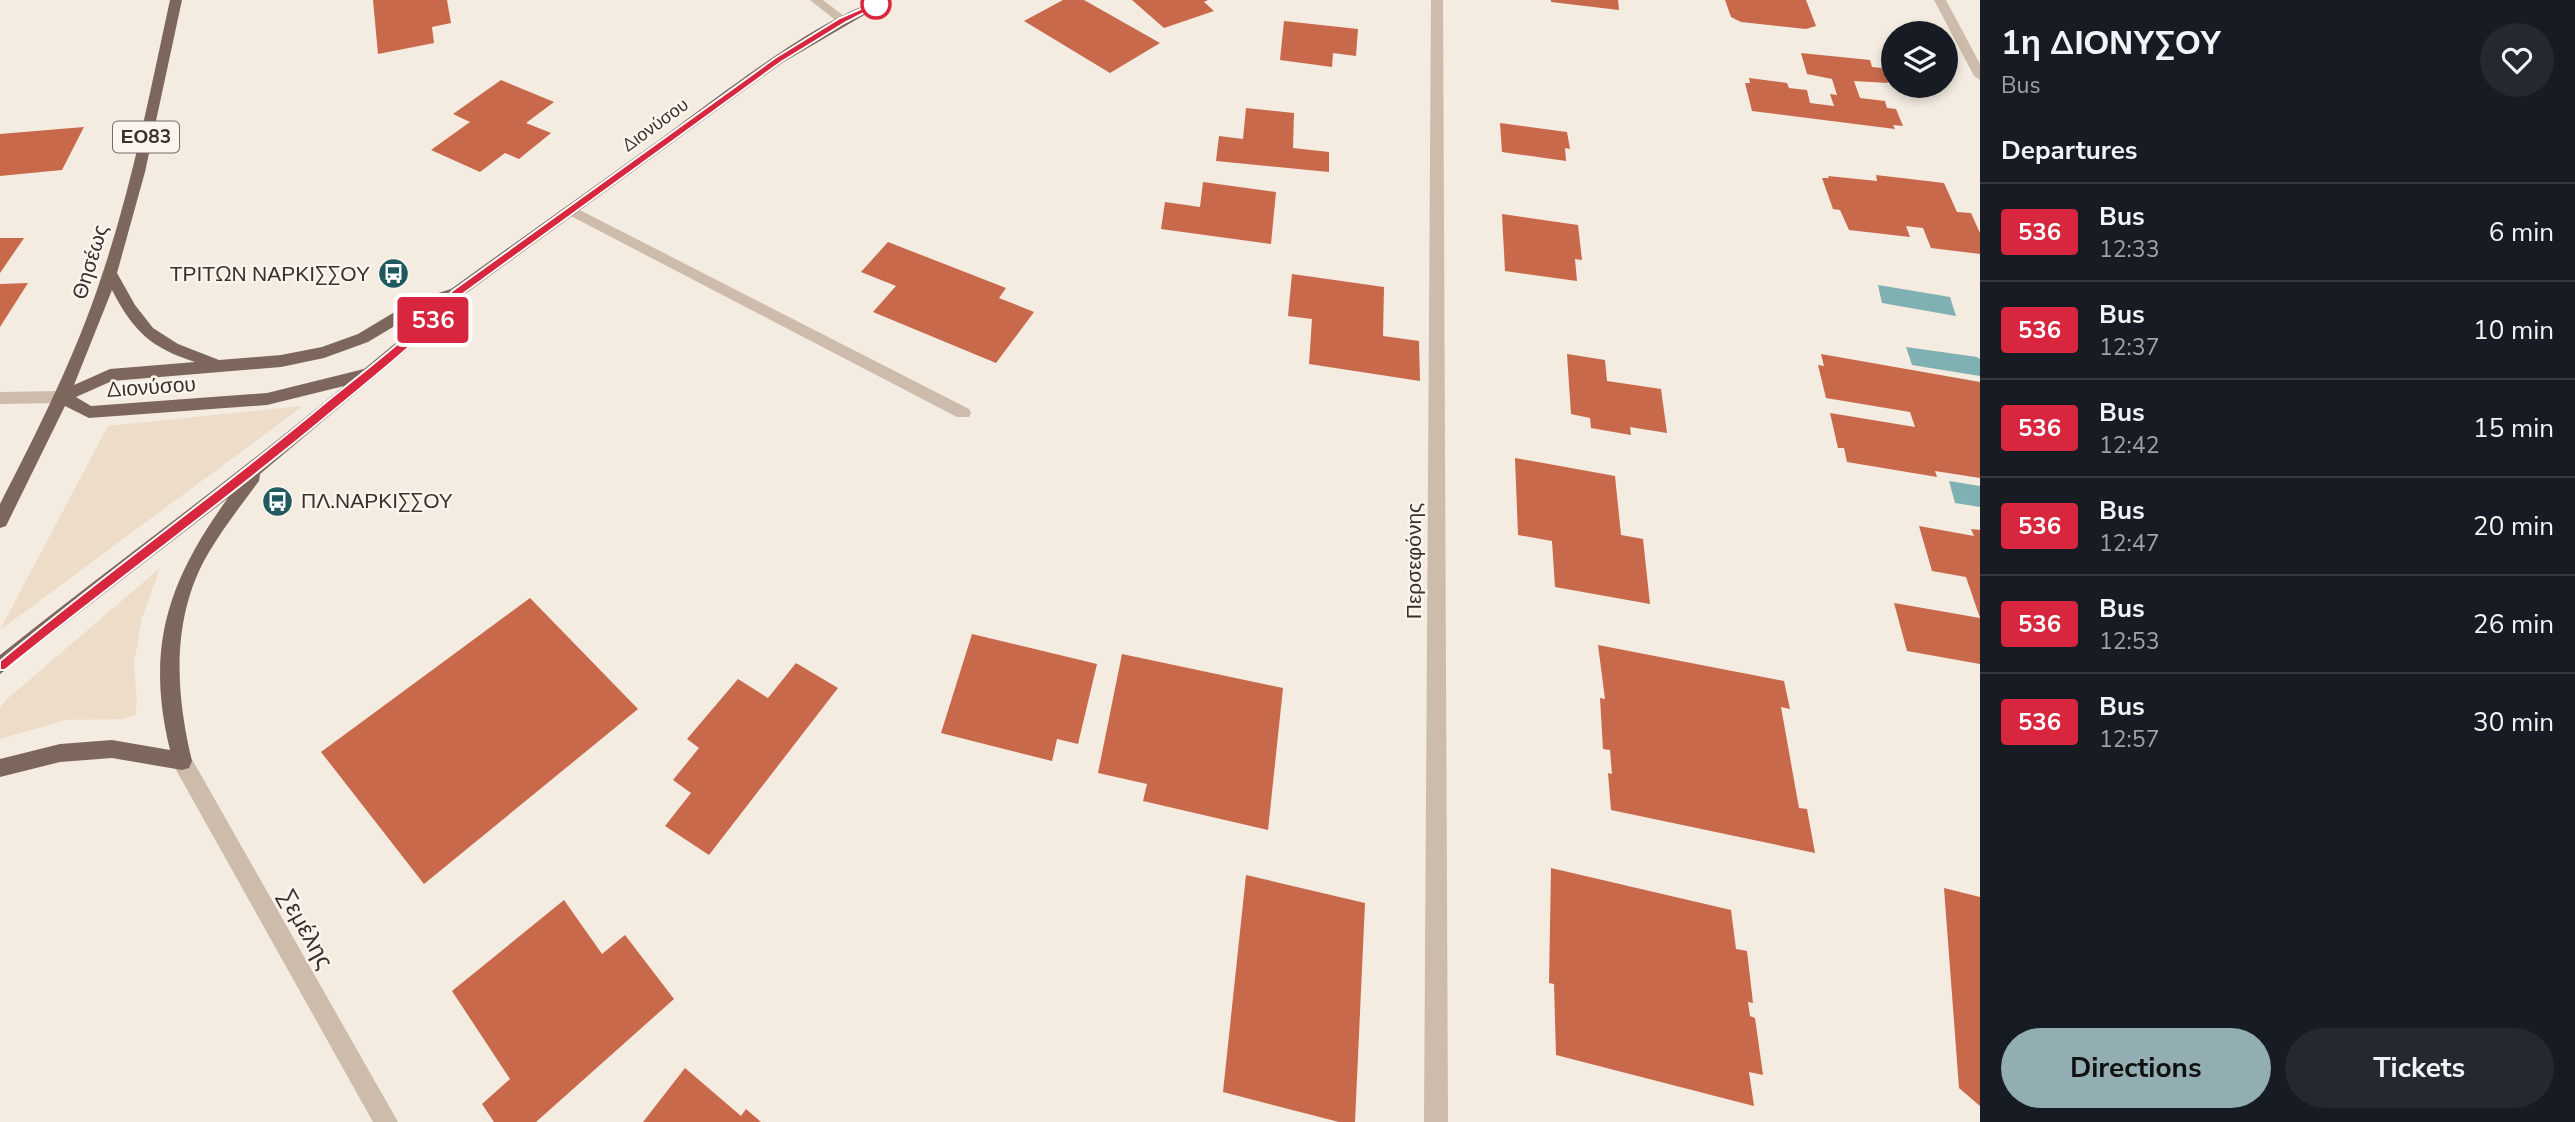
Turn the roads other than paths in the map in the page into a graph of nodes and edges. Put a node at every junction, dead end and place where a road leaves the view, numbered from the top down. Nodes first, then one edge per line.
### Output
1 (176, 0) edge
2 (816, 0) edge
3 (884, 0) edge
4 (1437, 0) edge
5 (1940, 0) edge
6 (843, 20) junction
7 (1980, 76) edge
8 (570, 210) junction
9 (110, 273) junction
10 (456, 293) junction
11 (222, 365) junction
12 (374, 372) junction
13 (62, 397) junction
14 (0, 398) edge
15 (963, 413) dead end
16 (261, 464) junction
17 (0, 521) edge
18 (0, 666) edge
19 (181, 761) junction
20 (0, 768) edge
21 (386, 1122) edge
22 (1436, 1122) edge

1 - 9 main road, Θησέως / ΕΟ83
2 - 6 street
3 - 6 main road, Διονύσου
4 - 22 street, Περσεφόνης
5 - 7 street
6 - 8 main road, Διονύσου
8 - 10 main road, Διονύσου
8 - 15 street
9 - 11 main road
9 - 13 main road, Θησέως / ΕΟ83
10 - 11 main road, Διονύσου
10 - 12 main road, Διονύσου
11 - 13 main road, Διονύσου
12 - 13 main road, Διονύσου
12 - 16 main road
13 - 14 street
13 - 17 main road, Θησέως / ΕΟ83
16 - 18 main road
16 - 19 main road
19 - 20 main road
19 - 21 street, Σεμέλης

